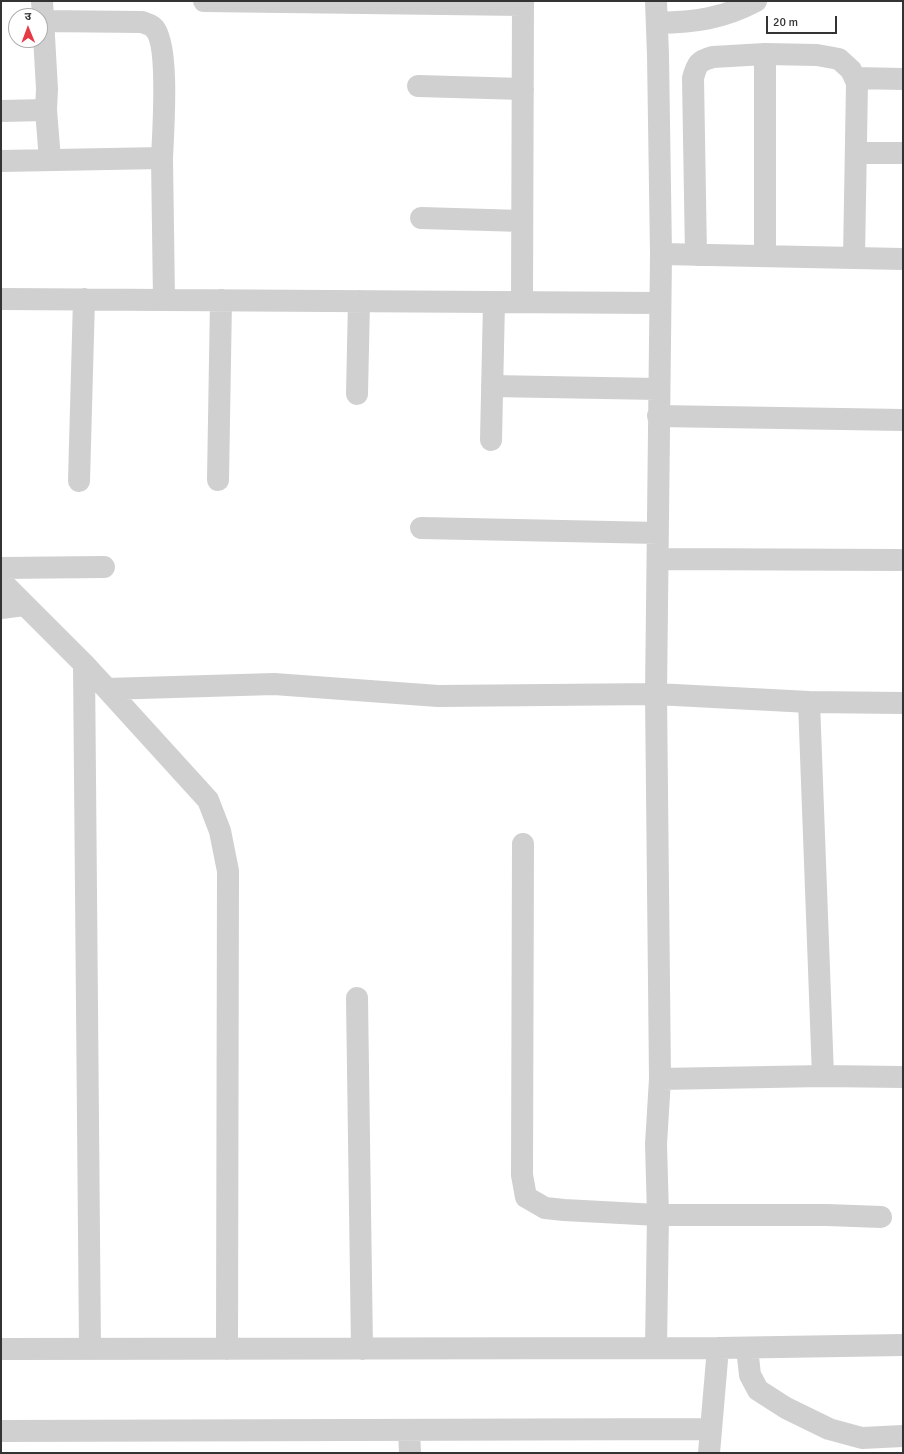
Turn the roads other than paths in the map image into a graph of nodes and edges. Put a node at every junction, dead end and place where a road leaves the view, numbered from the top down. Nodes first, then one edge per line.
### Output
1 (204, 1) edge
2 (656, 1) edge
3 (756, 1) edge
4 (523, 3) edge
5 (48, 12) edge
6 (657, 23) junction
7 (44, 48) edge
8 (765, 54) junction
9 (854, 78) junction
10 (903, 79) edge
11 (418, 86) dead end
12 (523, 89) junction
13 (1, 110) edge
14 (46, 110) junction
15 (856, 153) junction
16 (903, 153) edge
17 (162, 158) junction
18 (50, 160) junction
19 (1, 161) edge
20 (422, 218) dead end
21 (522, 220) junction
22 (660, 254) junction
23 (696, 255) junction
24 (765, 256) junction
25 (854, 258) junction
26 (903, 259) edge
27 (1, 298) edge
28 (84, 299) junction
29 (164, 300) junction
30 (221, 300) junction
31 (359, 301) junction
32 (494, 302) junction
33 (522, 302) junction
34 (660, 303) junction
35 (492, 386) junction
36 (658, 389) junction
37 (357, 394) dead end
38 (658, 416) junction
39 (903, 420) edge
40 (491, 440) dead end
41 (218, 480) dead end
42 (79, 481) dead end
43 (421, 528) dead end
44 (658, 533) junction
45 (658, 559) junction
46 (903, 560) edge
47 (104, 567) dead end
48 (1, 568) edge
49 (1, 581) edge
50 (24, 605) junction
51 (1, 608) edge
52 (84, 664) junction
53 (107, 689) junction
54 (656, 694) junction
55 (809, 702) junction
56 (903, 703) edge
57 (523, 844) dead end
58 (356, 998) dead end
59 (823, 1076) junction
60 (903, 1077) edge
61 (660, 1079) junction
62 (658, 1215) junction
63 (881, 1216) dead end
64 (903, 1345) edge
65 (656, 1348) junction
66 (718, 1348) junction
67 (747, 1348) junction
68 (1, 1349) edge
69 (90, 1349) junction
70 (227, 1349) junction
71 (362, 1349) junction
72 (409, 1430) junction
73 (710, 1430) junction
74 (1, 1431) edge
75 (903, 1436) edge
76 (410, 1453) edge
77 (709, 1453) edge

1 - 4 street
2 - 6 street
3 - 6 street
4 - 12 street
5 - 17 street
6 - 22 street
7 - 14 street
8 - 9 street
8 - 23 street
8 - 24 street
9 - 10 street
9 - 15 street
11 - 12 street
12 - 21 street
13 - 14 street
14 - 18 street
15 - 16 street
15 - 25 street
17 - 18 street
17 - 29 street
18 - 19 street
20 - 21 street
21 - 33 street
22 - 23 street
22 - 34 street
23 - 24 street
24 - 25 street
25 - 26 street
27 - 28 street
28 - 29 street
28 - 42 street
29 - 30 street
30 - 31 street
30 - 41 street
31 - 32 street
31 - 37 street
32 - 33 street
32 - 35 street
33 - 34 street
34 - 36 street
35 - 36 street
35 - 40 street
36 - 38 street
38 - 39 street
38 - 44 street
43 - 44 street
44 - 45 street
45 - 46 street
45 - 54 street
47 - 48 street
49 - 50 street
50 - 51 street
50 - 52 street
52 - 53 street
52 - 69 street
53 - 54 street
53 - 70 street
54 - 55 street
54 - 61 street
55 - 56 street
55 - 59 street
57 - 62 street
58 - 71 street
59 - 60 street
59 - 61 street
61 - 62 street
62 - 63 street
62 - 65 street
64 - 67 street
65 - 66 street
65 - 71 street
66 - 67 street
66 - 73 street
67 - 75 street
68 - 69 street
69 - 70 street
70 - 71 street
72 - 73 street
72 - 74 street
72 - 76 street
73 - 77 street

